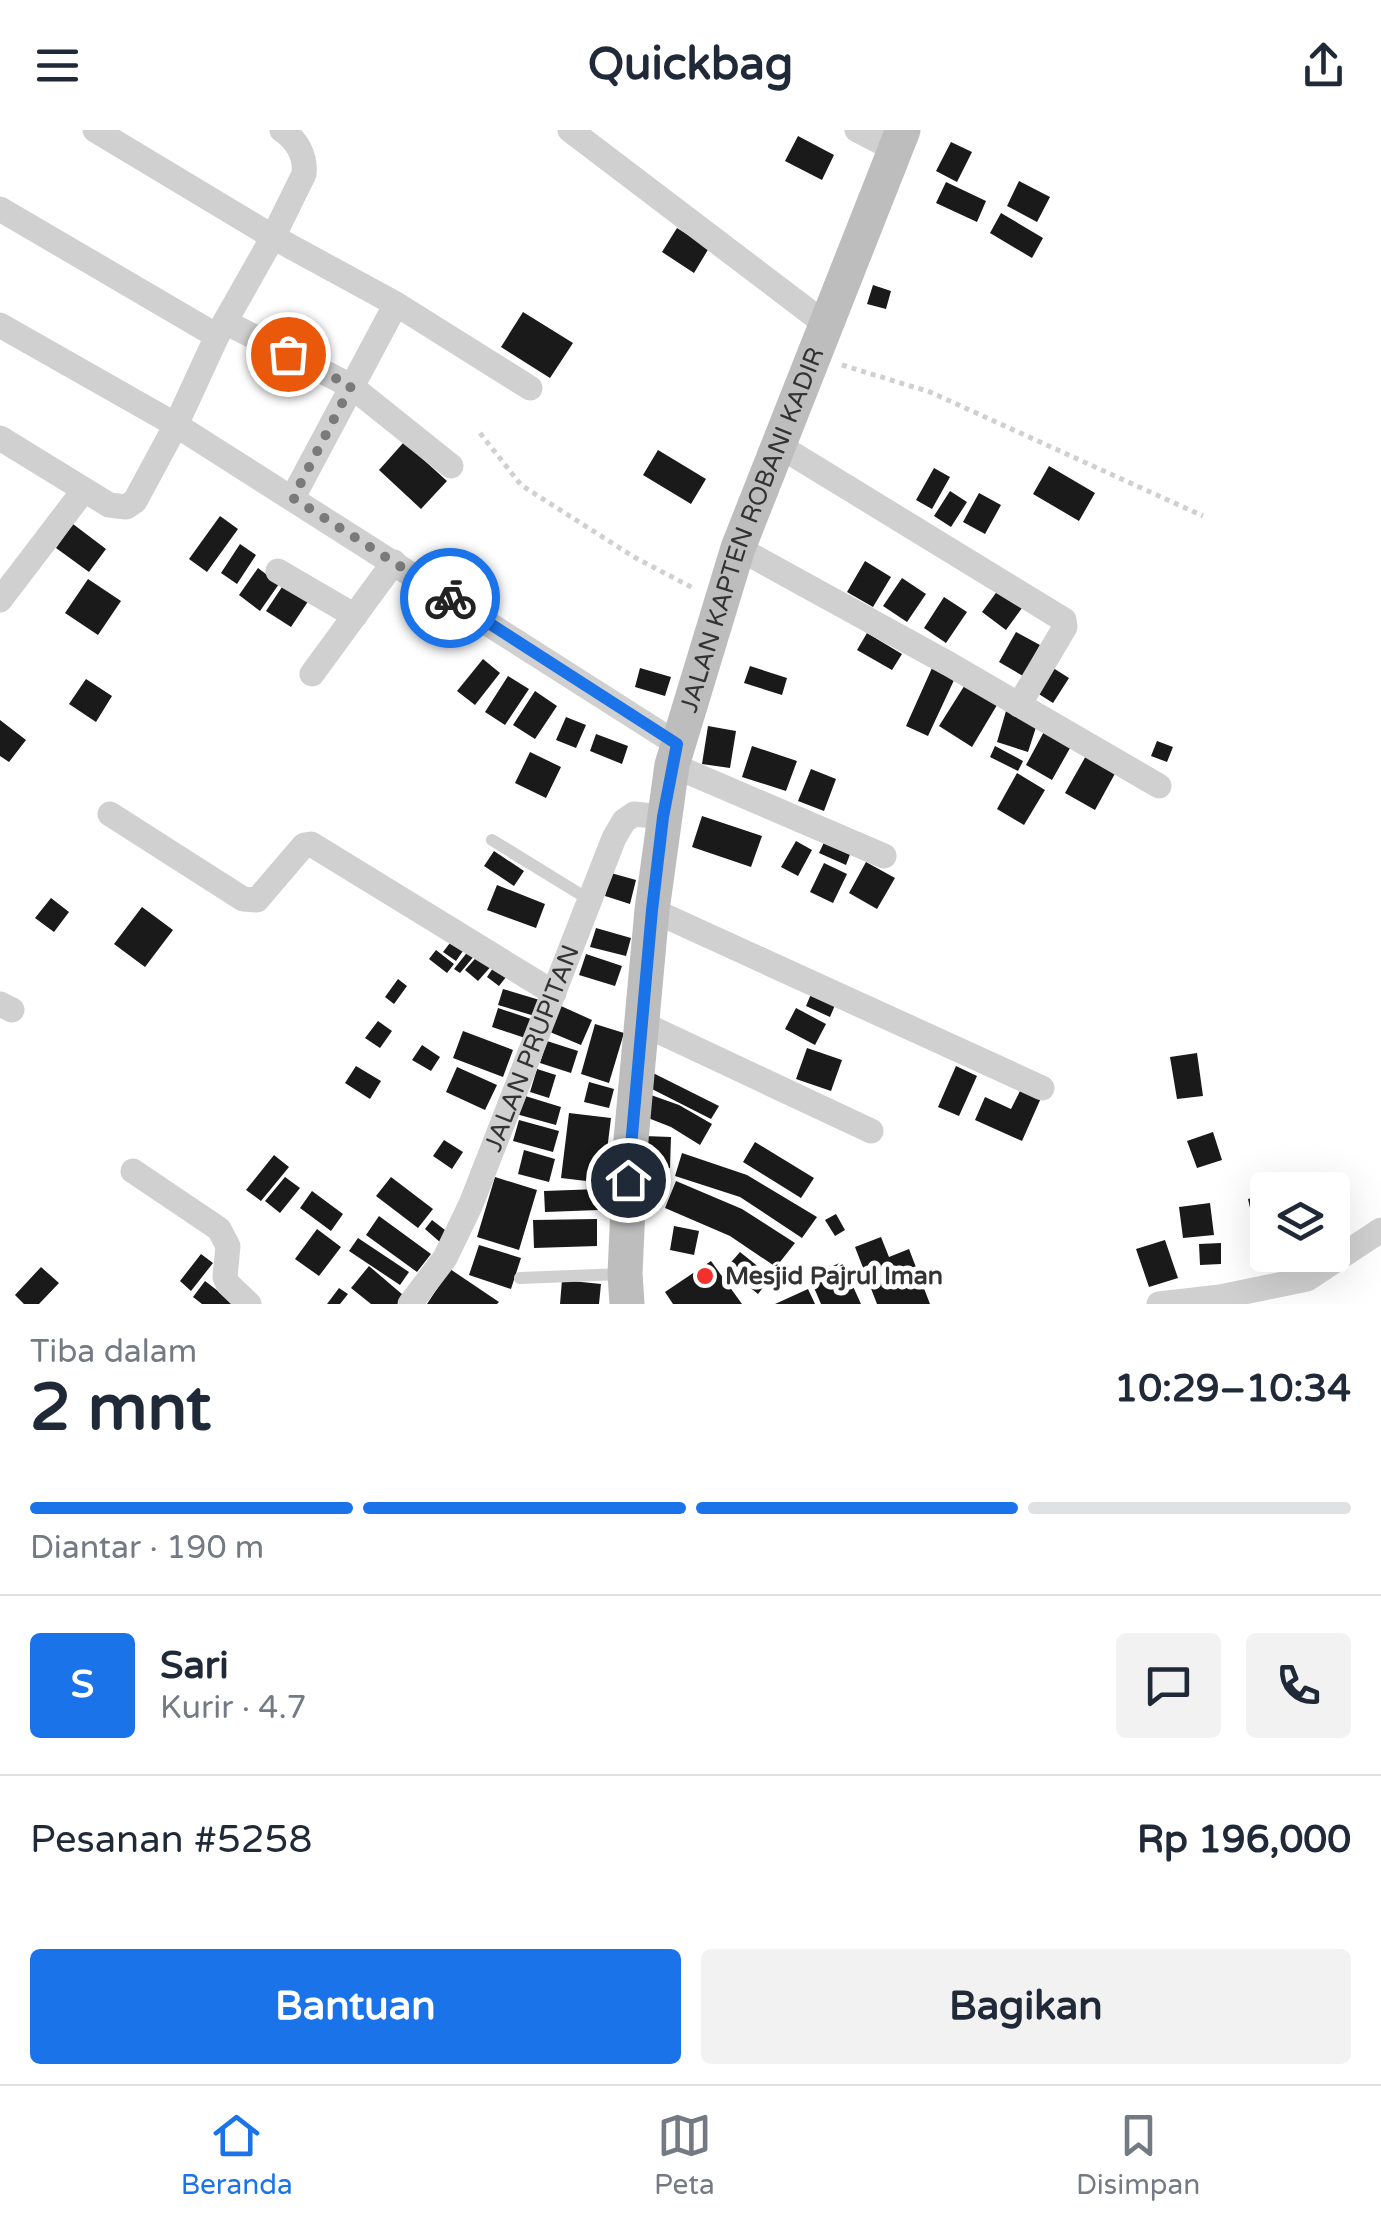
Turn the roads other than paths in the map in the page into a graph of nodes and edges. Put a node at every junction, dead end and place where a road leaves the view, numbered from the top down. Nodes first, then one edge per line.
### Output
1 (95, 130) edge
2 (282, 130) edge
3 (570, 130) edge
4 (857, 130) edge
5 (900, 140) edge
6 (0, 209) edge
7 (272, 237) junction
8 (396, 304) junction
9 (0, 325) edge
10 (221, 329) junction
11 (822, 342) junction
12 (351, 386) junction
13 (530, 388) dead end
14 (176, 424) junction
15 (1, 440) edge
16 (778, 445) junction
17 (452, 466) dead end
18 (84, 490) junction
19 (293, 498) junction
20 (738, 548) junction
21 (394, 562) junction
22 (278, 570) dead end
23 (0, 600) edge
24 (354, 616) junction
25 (312, 674) dead end
26 (1020, 705) junction
27 (674, 754) junction
28 (1160, 786) dead end
29 (110, 814) dead end
30 (663, 817) junction
31 (492, 840) dead end
32 (884, 856) dead end
33 (588, 899) junction
34 (652, 910) junction
35 (554, 993) junction
36 (643, 1024) junction
37 (1042, 1088) dead end
38 (871, 1130) dead end
39 (133, 1171) dead end
40 (1381, 1230) edge
41 (520, 1278) dead end
42 (626, 1289) edge
43 (249, 1304) edge
44 (410, 1304) edge
45 (1159, 1304) edge

1 - 7 street
2 - 7 street
3 - 11 street
4 - 5 street
5 - 11 main road, JALAN KAPTEN ROBANI KADIR
6 - 10 street
7 - 8 street
7 - 10 street
8 - 12 street
8 - 13 street
9 - 14 street
10 - 12 street
10 - 14 street
11 - 16 main road, JALAN KAPTEN ROBANI KADIR
12 - 17 street
12 - 19 street
14 - 18 street
14 - 19 street
15 - 18 street
16 - 20 main road, JALAN KAPTEN ROBANI KADIR
16 - 26 street
18 - 23 street
19 - 21 street
20 - 26 street
20 - 27 main road, JALAN KAPTEN ROBANI KADIR
21 - 24 street
21 - 27 street
22 - 24 street
24 - 25 street
26 - 28 street
27 - 30 main road, JALAN KAPTEN ROBANI KADIR
27 - 32 street
29 - 35 street
30 - 33 street, JALAN PRUPITAN
30 - 34 main road, JALAN KAPTEN ROBANI KADIR
31 - 33 lane
33 - 35 street, JALAN PRUPITAN
34 - 36 main road, JALAN KAPTEN ROBANI KADIR
34 - 37 street
35 - 44 street, JALAN PRUPITAN
36 - 38 street
36 - 42 main road, JALAN KAPTEN ROBANI KADIR
39 - 43 street
40 - 45 street
41 - 42 lane

